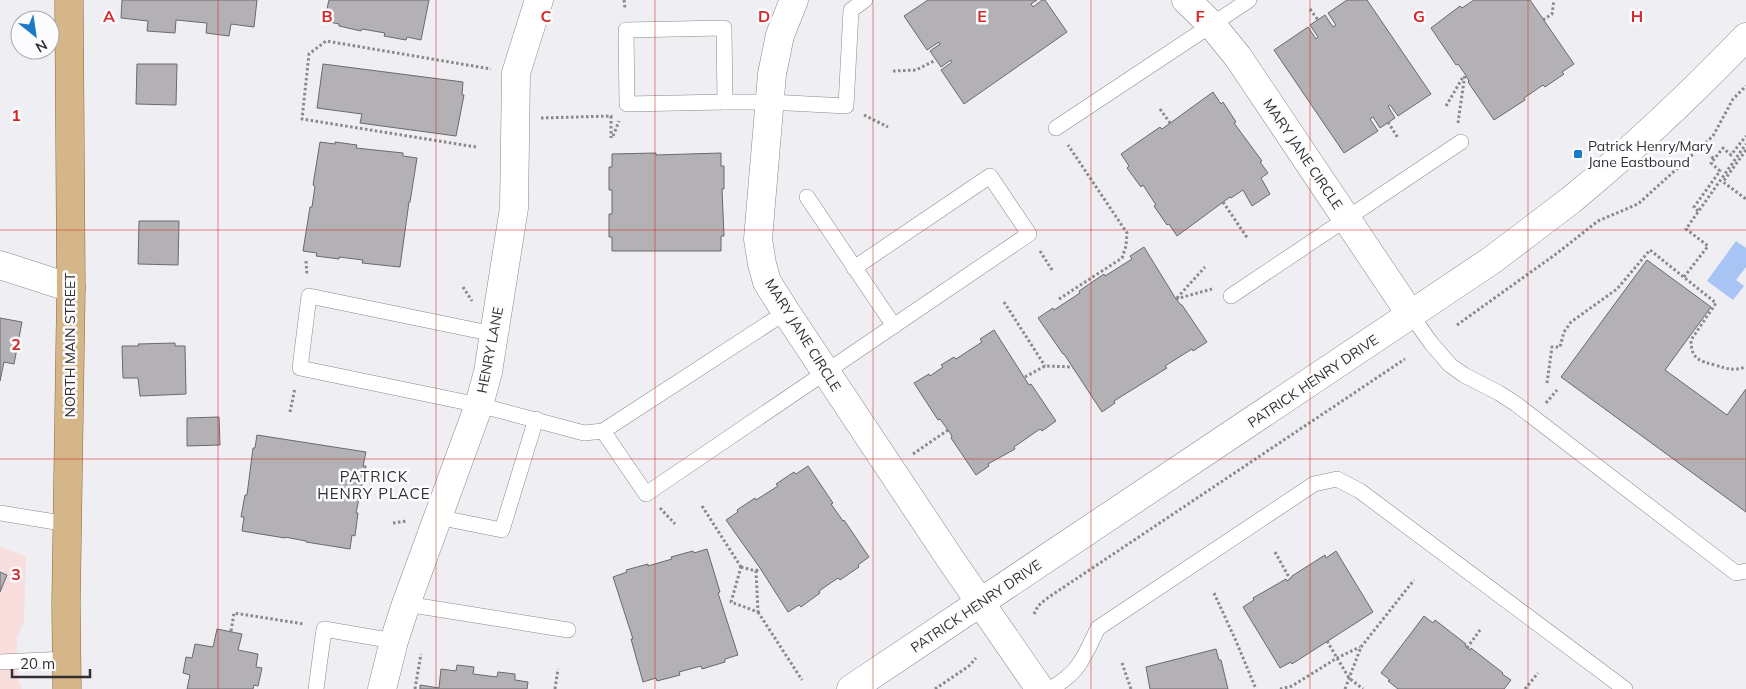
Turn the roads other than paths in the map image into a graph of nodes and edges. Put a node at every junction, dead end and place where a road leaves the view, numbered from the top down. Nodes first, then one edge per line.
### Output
1 (68, 0) edge
2 (539, 0) edge
3 (794, 0) edge
4 (866, 0) edge
5 (1186, 0) edge
6 (1249, 0) edge
7 (1212, 25) junction
8 (1746, 37) edge
9 (725, 102) junction
10 (770, 102) junction
11 (1056, 128) dead end
12 (1461, 142) dead end
13 (807, 198) dead end
14 (1346, 219) junction
15 (0, 265) edge
16 (854, 268) junction
17 (71, 288) junction
18 (1225, 292) road end
19 (786, 312) junction
20 (1411, 315) junction
21 (894, 326) junction
22 (494, 334) junction
23 (826, 372) junction
24 (478, 405) junction
25 (536, 419) junction
26 (603, 431) junction
27 (0, 513) edge
28 (437, 517) junction
29 (68, 524) junction
30 (1746, 570) edge
31 (980, 603) junction
32 (406, 604) junction
33 (568, 630) dead end
34 (394, 641) junction
35 (67, 659) junction
36 (0, 662) edge
37 (67, 689) edge
38 (316, 689) edge
39 (382, 689) edge
40 (851, 689) edge
41 (1040, 689) edge
42 (1050, 689) edge
43 (1625, 689) edge

1 - 17 main road, NORTH MAIN STREET
2 - 22 street, HENRY LANE
3 - 10 street, MARY JANE CIRCLE
4 - 10 lane
5 - 7 street, MARY JANE CIRCLE
6 - 7 lane
7 - 11 lane
7 - 14 street, MARY JANE CIRCLE
8 - 20 street, PATRICK HENRY DRIVE
9 - 9 lane
9 - 10 lane
10 - 19 street, MARY JANE CIRCLE
12 - 14 lane
13 - 16 lane
14 - 18 lane
14 - 20 street, MARY JANE CIRCLE
15 - 17 street
16 - 21 lane
16 - 21 lane
17 - 29 main road, NORTH MAIN STREET
19 - 23 street, MARY JANE CIRCLE
19 - 26 lane
20 - 30 lane
20 - 31 street, PATRICK HENRY DRIVE
21 - 23 lane
22 - 24 street, HENRY LANE
22 - 24 lane
23 - 26 lane
23 - 31 street, MARY JANE CIRCLE
24 - 25 lane
24 - 28 street, HENRY LANE
25 - 26 lane
25 - 28 lane
27 - 29 lane
28 - 32 street, HENRY LANE
29 - 35 main road, NORTH MAIN STREET
31 - 40 street, PATRICK HENRY DRIVE
31 - 41 street, MARY JANE CIRCLE
32 - 33 lane
32 - 34 street, HENRY LANE
34 - 38 lane
34 - 39 street, HENRY LANE
35 - 36 lane
35 - 37 main road, NORTH MAIN STREET
42 - 43 lane

